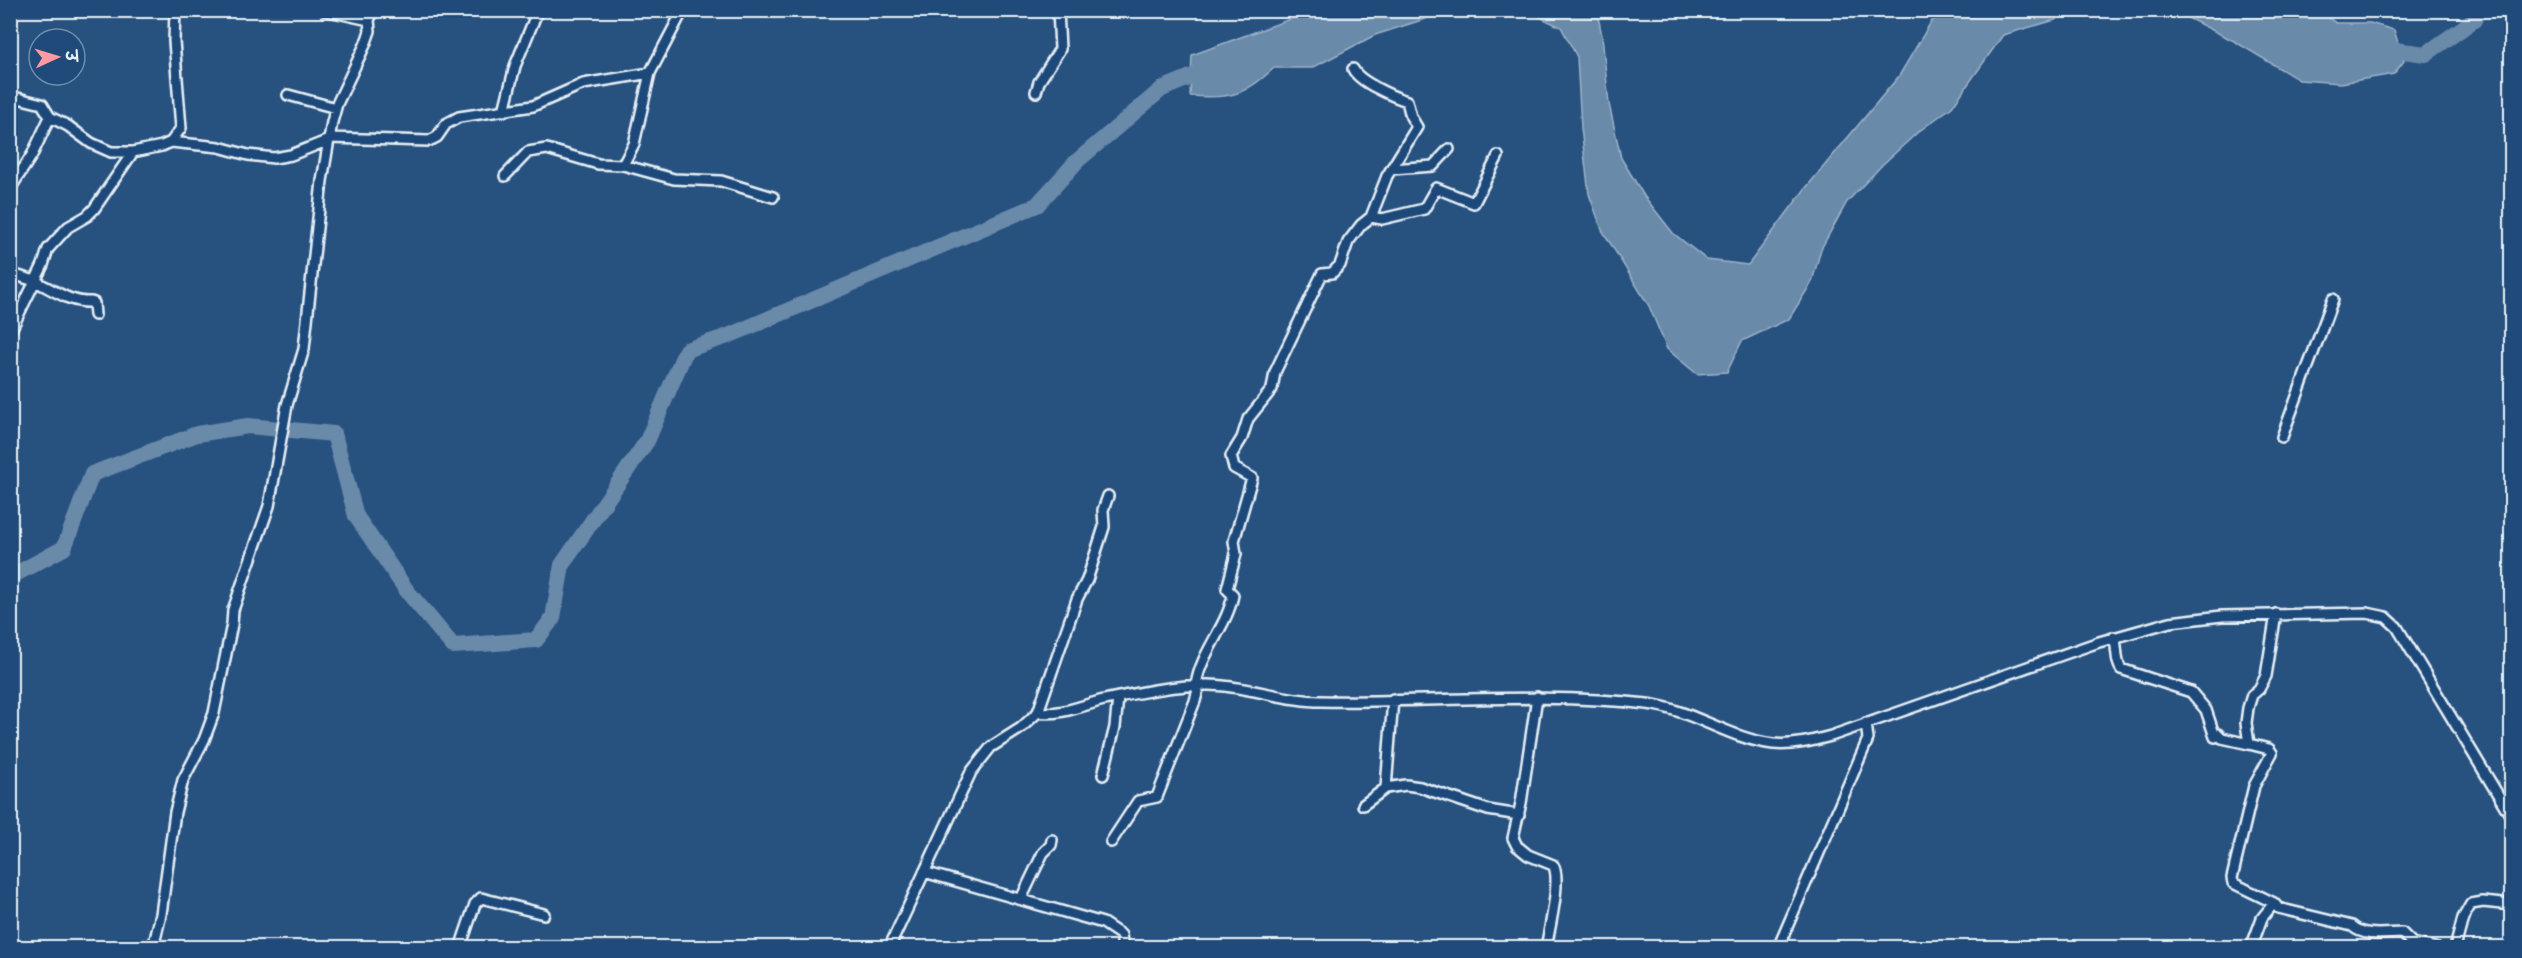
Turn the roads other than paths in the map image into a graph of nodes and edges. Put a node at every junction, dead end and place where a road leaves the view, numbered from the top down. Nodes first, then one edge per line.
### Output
1 (175, 10) edge
2 (324, 10) edge
3 (374, 10) edge
4 (538, 10) edge
5 (683, 10) edge
6 (1058, 10) edge
7 (369, 20) junction
8 (1353, 69) dead end
9 (650, 73) junction
10 (1036, 92) dead end
11 (288, 95) dead end
12 (10, 96) edge
13 (336, 108) junction
14 (504, 111) junction
15 (50, 117) junction
16 (329, 139) junction
17 (171, 142) junction
18 (1449, 149) dead end
19 (133, 152) junction
20 (1498, 156) dead end
21 (623, 165) junction
22 (1392, 169) junction
23 (505, 176) dead end
24 (10, 189) edge
25 (773, 197) dead end
26 (1371, 217) junction
27 (10, 272) edge
28 (34, 281) junction
29 (2333, 299) dead end
30 (94, 315) dead end
31 (10, 332) edge
32 (2282, 437) dead end
33 (1108, 496) dead end
34 (2274, 620) junction
35 (2116, 642) junction
36 (1197, 689) junction
37 (1118, 702) junction
38 (1537, 702) junction
39 (1392, 704) junction
40 (1038, 712) junction
41 (1868, 727) junction
42 (2249, 744) junction
43 (1103, 775) dead end
44 (1386, 788) junction
45 (1363, 805) dead end
46 (1519, 814) junction
47 (2511, 818) edge
48 (1052, 840) dead end
49 (1111, 842) dead end
50 (929, 874) junction
51 (1021, 899) junction
52 (2274, 903) junction
53 (2511, 905) edge
54 (544, 914) dead end
55 (2456, 944) edge
56 (153, 948) edge
57 (460, 948) edge
58 (889, 948) edge
59 (1123, 948) edge
60 (1546, 948) edge
61 (1778, 948) edge
62 (2251, 948) edge
63 (2436, 948) edge
64 (2446, 948) edge

1 - 17 street
2 - 7 street
3 - 7 street
4 - 14 street
5 - 9 street
6 - 10 street
7 - 13 street
8 - 22 street
9 - 14 street
9 - 21 street
11 - 13 street
12 - 15 street
13 - 16 street
14 - 16 street
15 - 19 street
15 - 24 street
16 - 17 street
16 - 56 street
17 - 19 street
18 - 22 street
19 - 28 street
20 - 26 street
21 - 23 street
21 - 25 street
22 - 26 street
26 - 36 street
27 - 28 street
28 - 30 street
28 - 31 street
29 - 32 street
33 - 40 street
34 - 35 street
34 - 42 street
34 - 47 street
35 - 41 street
35 - 42 street
36 - 37 street
36 - 39 street
36 - 49 street
37 - 40 street
37 - 43 street
38 - 39 street
38 - 41 street
38 - 46 street
39 - 44 street
40 - 50 street
41 - 61 street
42 - 52 street
44 - 45 street
44 - 46 street
46 - 60 street
48 - 51 street
50 - 51 street
50 - 58 street
51 - 59 street
52 - 62 street
52 - 63 street
53 - 55 street
54 - 57 street
55 - 64 street

